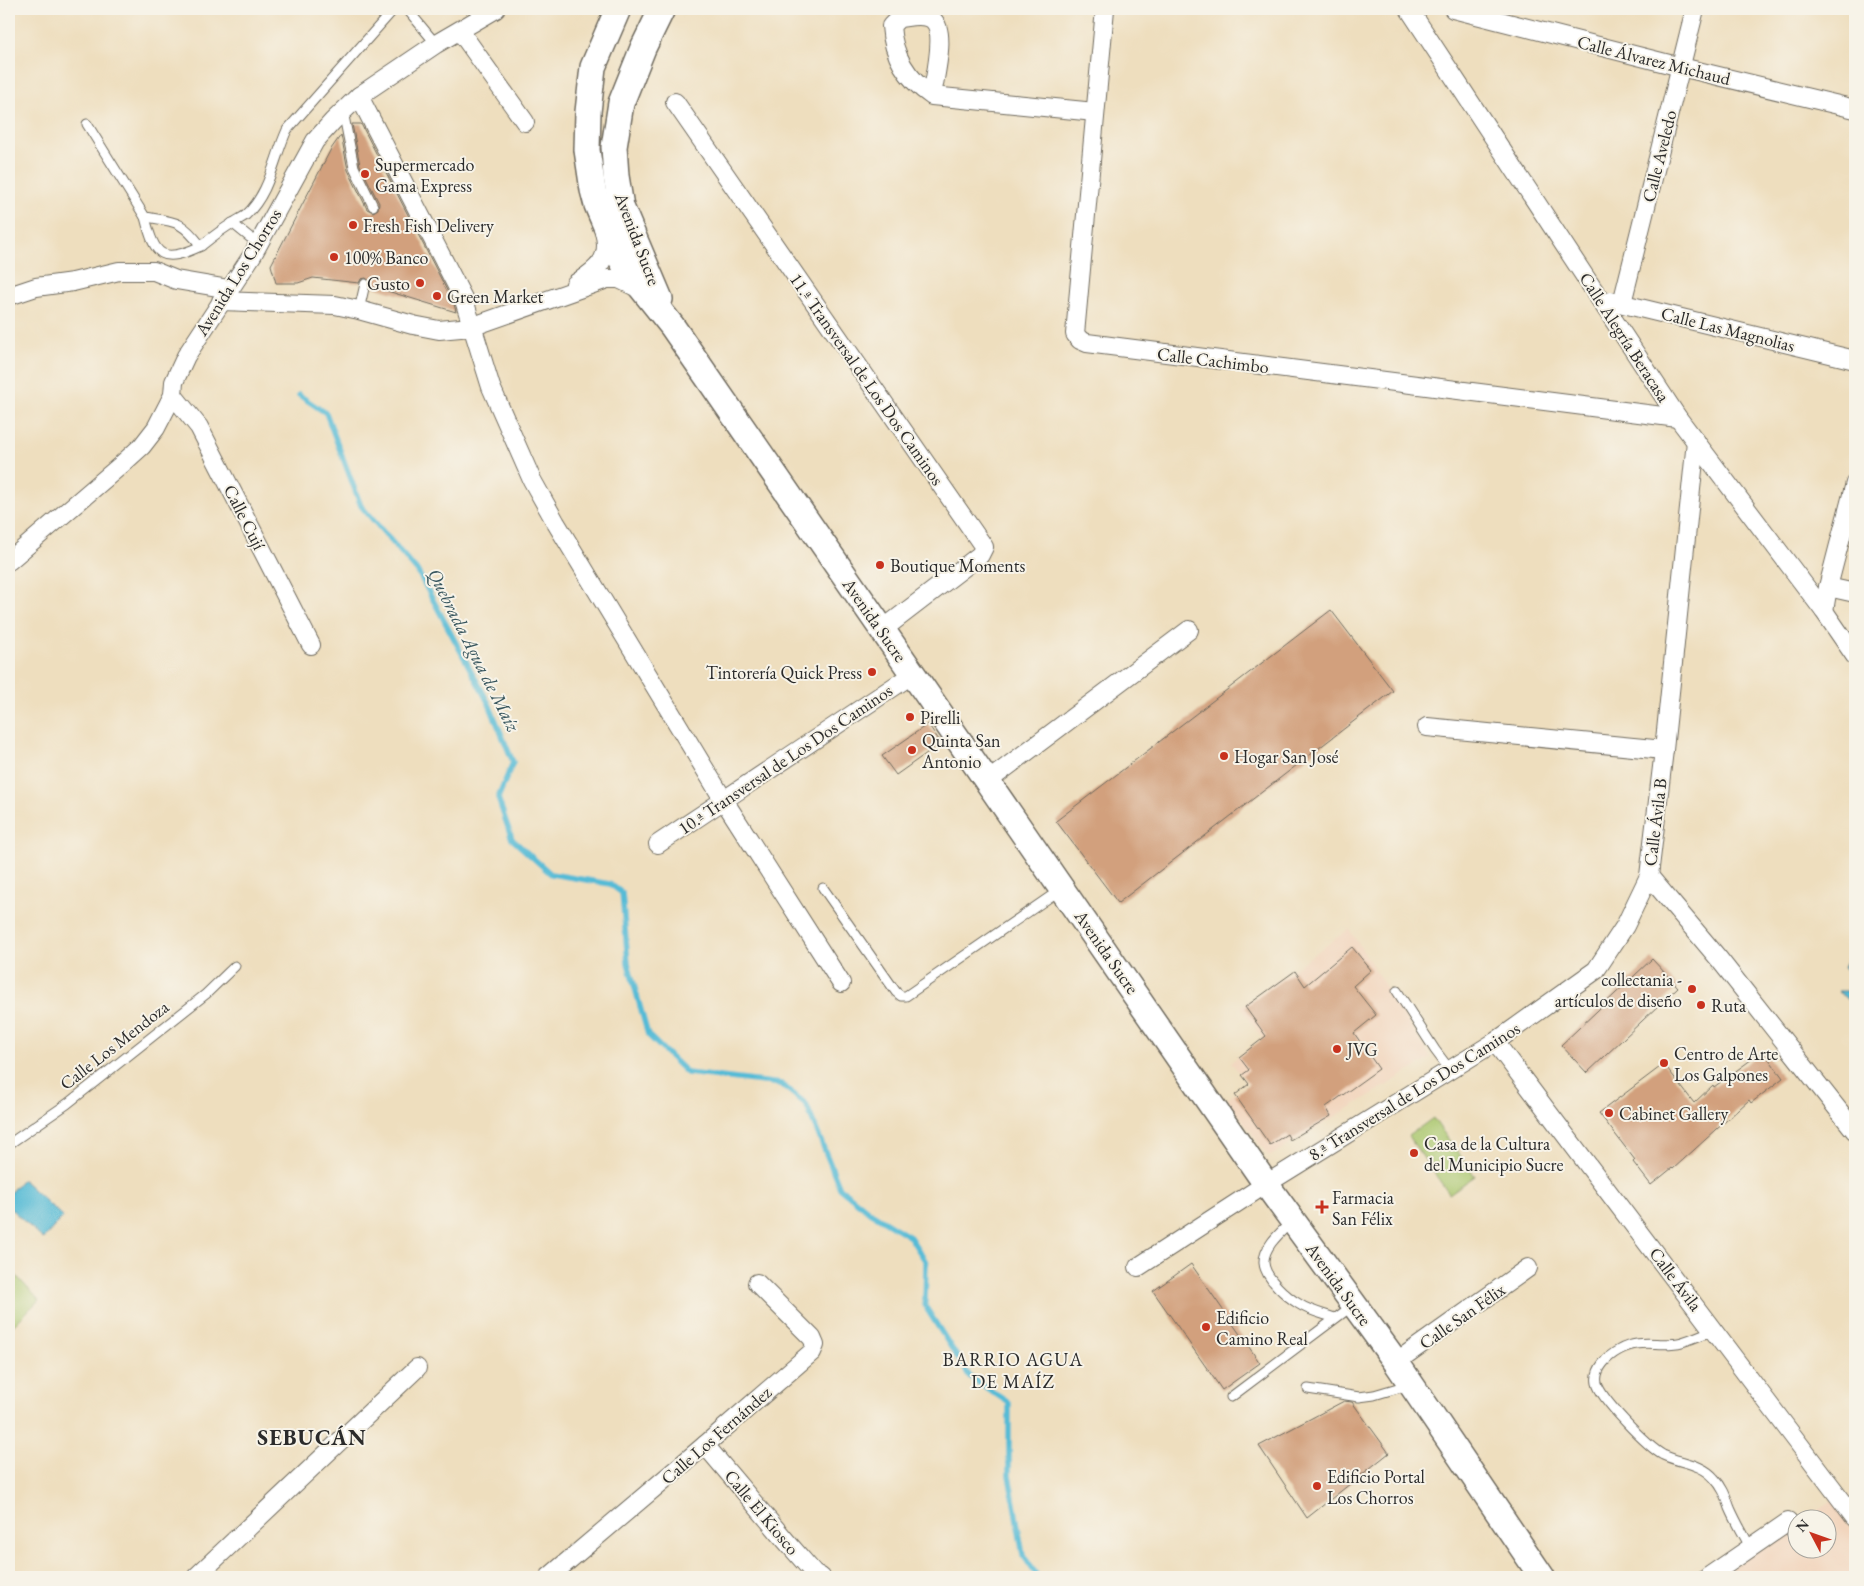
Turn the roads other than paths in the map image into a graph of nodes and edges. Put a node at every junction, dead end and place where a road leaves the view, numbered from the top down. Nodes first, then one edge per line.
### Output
1 (394, 9) edge
2 (408, 9) edge
3 (496, 9) edge
4 (618, 9) edge
5 (662, 9) edge
6 (1105, 9) edge
7 (1453, 9) edge
8 (1695, 9) edge
9 (1413, 10) edge
10 (460, 31) junction
11 (436, 44) junction
12 (1680, 67) junction
13 (359, 96) junction
14 (932, 96) dead end
15 (675, 102) dead end
16 (1855, 109) edge
17 (343, 111) junction
18 (1095, 112) junction
19 (526, 122) dead end
20 (87, 124) dead end
21 (597, 205) junction
22 (373, 206) dead end
23 (145, 217) junction
24 (232, 223) junction
25 (258, 244) junction
26 (201, 246) junction
27 (365, 284) dead end
28 (642, 291) junction
29 (225, 295) junction
30 (9, 296) edge
31 (553, 298) junction
32 (1601, 300) junction
33 (1622, 303) junction
34 (360, 310) junction
35 (672, 326) junction
36 (471, 327) junction
37 (1855, 360) edge
38 (172, 395) junction
39 (1678, 418) junction
40 (1696, 441) junction
41 (1855, 483) edge
42 (9, 561) edge
43 (1828, 587) junction
44 (1855, 593) edge
45 (1824, 611) junction
46 (882, 630) junction
47 (1189, 630) dead end
48 (311, 644) dead end
49 (1855, 656) edge
50 (913, 674) junction
51 (1427, 727) dead end
52 (1664, 750) junction
53 (988, 781) junction
54 (723, 799) junction
55 (658, 844) dead end
56 (1648, 876) junction
57 (823, 888) dead end
58 (1062, 889) junction
59 (235, 966) dead end
60 (841, 983) dead end
61 (1397, 991) dead end
62 (1495, 1042) junction
63 (1450, 1070) junction
64 (1855, 1131) edge
65 (9, 1144) edge
66 (1266, 1184) junction
67 (1292, 1220) junction
68 (1138, 1267) dead end
69 (1528, 1268) dead end
70 (758, 1283) dead end
71 (1345, 1311) junction
72 (1714, 1330) junction
73 (1396, 1362) junction
74 (417, 1368) dead end
75 (1411, 1384) junction
76 (1308, 1389) dead end
77 (1230, 1397) dead end
78 (705, 1445) junction
79 (1855, 1518) edge
80 (1786, 1523) edge
81 (1751, 1549) junction
82 (196, 1577) edge
83 (549, 1577) edge
84 (821, 1577) edge
85 (1542, 1577) edge
86 (1708, 1577) edge

1 - 24 lane
2 - 11 lane
3 - 10 street, Avenida Los Chorros
4 - 21 main road, Avenida Sucre
5 - 35 main road, Avenida Sucre
6 - 18 street, Calle Cachimbo
7 - 12 street, Calle Álvarez Michaud
8 - 12 street, Calle Aveledo
9 - 32 street, Calle Alegría Beracasa
10 - 11 street, Avenida Los Chorros
10 - 19 street
11 - 13 street, Avenida Los Chorros
12 - 16 street, Calle Álvarez Michaud
12 - 33 street, Calle Aveledo
13 - 17 street, Avenida Los Chorros
13 - 36 street
14 - 18 street
15 - 46 street, 11.ª Transversal de Los Dos Caminos
17 - 22 lane
17 - 25 street, Avenida Los Chorros
18 - 39 street, Calle Cachimbo
20 - 23 lane
21 - 28 main road, Avenida Sucre
21 - 31 street
23 - 26 lane
23 - 26 lane
24 - 25 lane
24 - 26 lane
25 - 29 street, Avenida Los Chorros
27 - 34 lane
28 - 31 street
28 - 35 main road, Avenida Sucre
29 - 30 street
29 - 34 street
29 - 38 street, Avenida Los Chorros
31 - 36 street
32 - 33 street, Calle Las Magnolias
32 - 39 street, Calle Alegría Beracasa
33 - 37 street, Calle Las Magnolias
34 - 36 street
35 - 46 main road, Avenida Sucre
36 - 54 street
38 - 42 street, Avenida Los Chorros
38 - 48 street, Calle Cují
39 - 40 street, Calle Alegría Beracasa
40 - 45 street, Calle Alegría Beracasa
40 - 52 street, Calle Ávila B
41 - 43 street
43 - 44 street
43 - 45 street
45 - 49 street, Calle Alegría Beracasa
46 - 50 main road, Avenida Sucre
47 - 53 street
50 - 53 main road, Avenida Sucre
50 - 54 street, 10.ª Transversal de Los Dos Caminos
51 - 52 street
52 - 56 street, Calle Ávila B
53 - 58 main road, Avenida Sucre
54 - 55 street, 10.ª Transversal de Los Dos Caminos
54 - 60 street
56 - 62 street, 8.ª Transversal de Los Dos Caminos
56 - 64 street, Calle Ávila B
57 - 58 lane
58 - 66 main road, Avenida Sucre
59 - 65 lane, Calle Los Mendoza
61 - 63 lane
62 - 63 street, 8.ª Transversal de Los Dos Caminos
62 - 72 street, Calle Ávila
63 - 66 street, 8.ª Transversal de Los Dos Caminos
66 - 67 main road, Avenida Sucre
66 - 68 street, 8.ª Transversal de Los Dos Caminos
67 - 71 main road, Avenida Sucre
67 - 71 lane
69 - 73 street, Calle San Félix
70 - 78 street, Calle Los Fernández
71 - 73 main road, Avenida Sucre
71 - 77 lane
72 - 79 street, Calle Ávila
72 - 81 lane
73 - 75 main road, Avenida Sucre
74 - 82 street
75 - 76 lane
75 - 85 main road, Avenida Sucre
78 - 83 street, Calle Los Fernández
78 - 84 street, Calle El Kiosco
80 - 81 street
81 - 86 street

